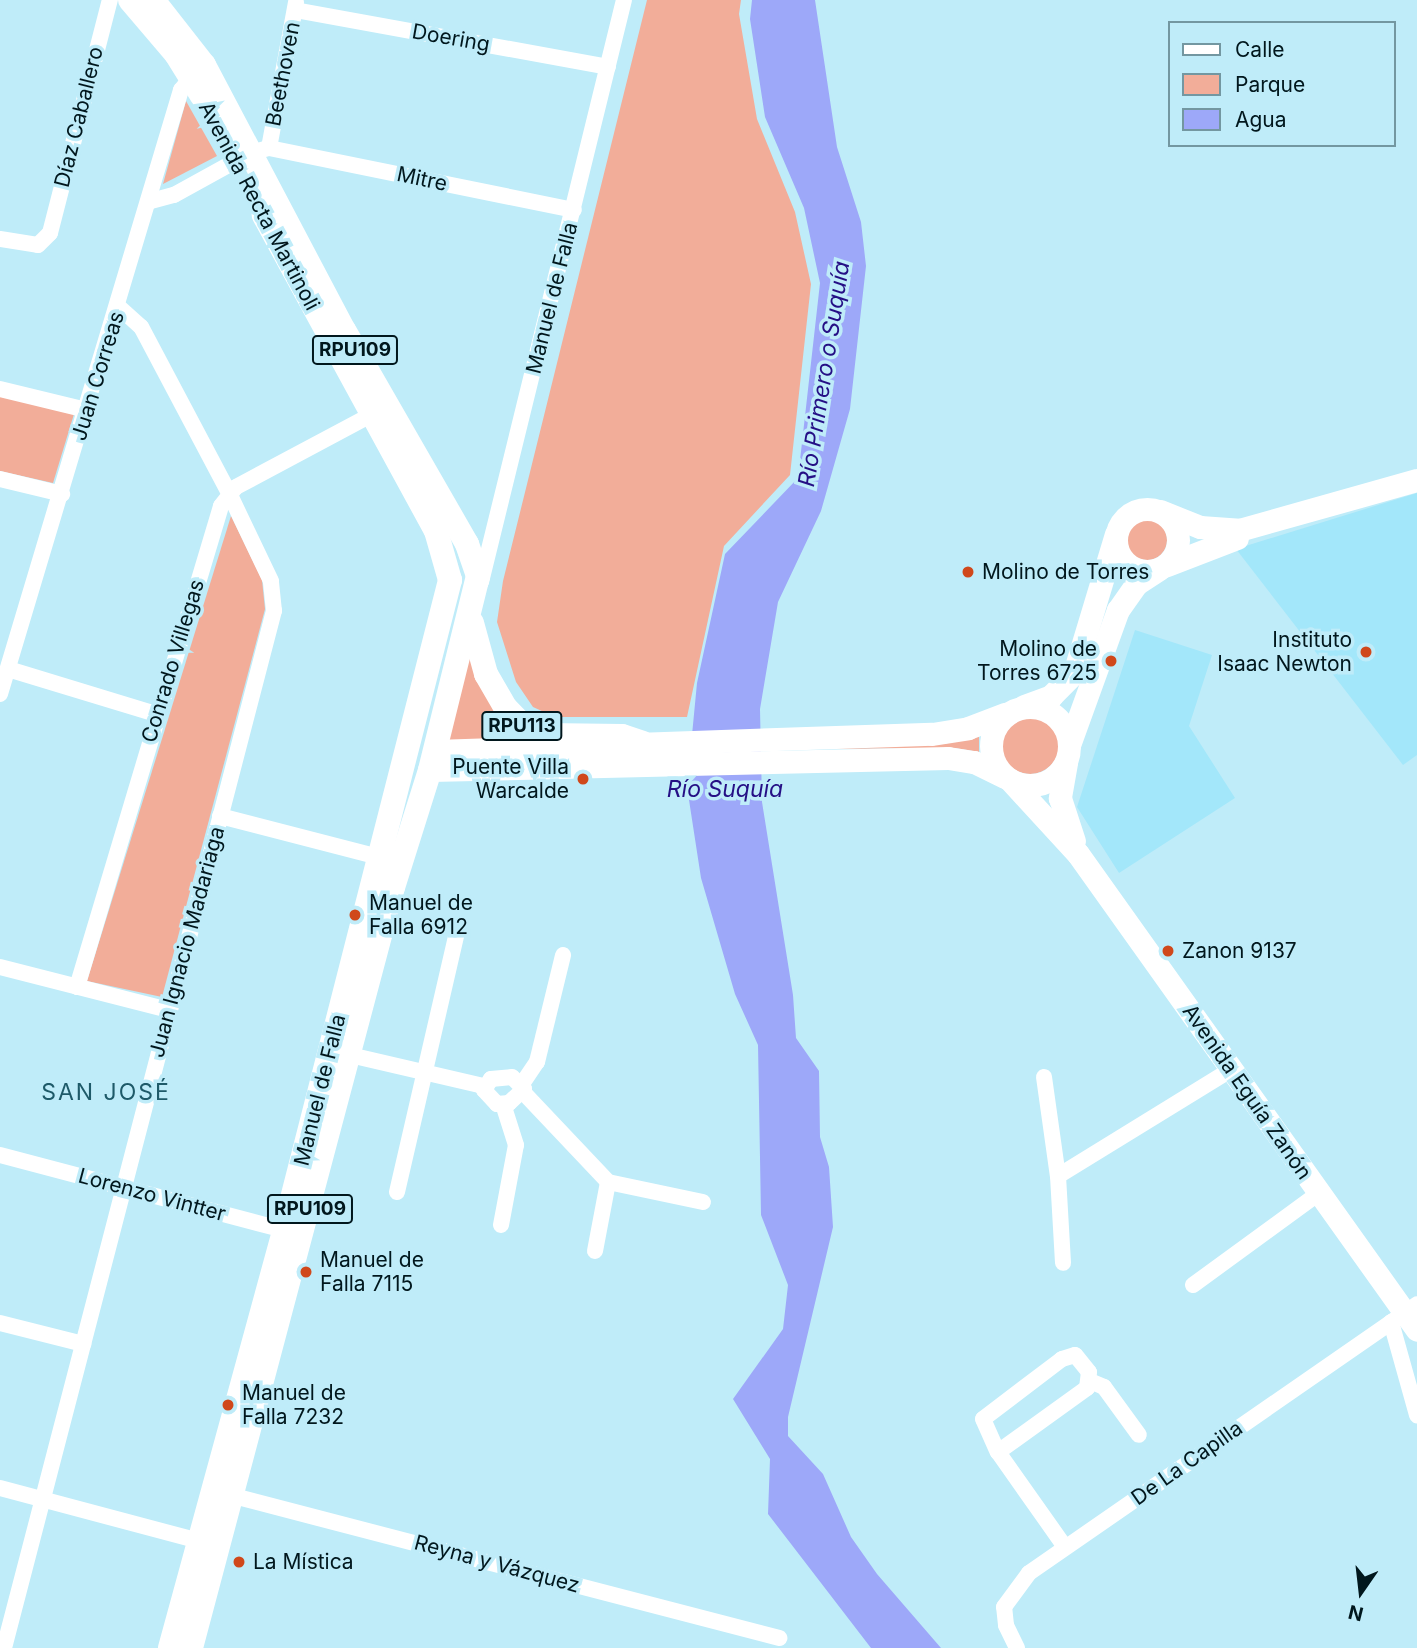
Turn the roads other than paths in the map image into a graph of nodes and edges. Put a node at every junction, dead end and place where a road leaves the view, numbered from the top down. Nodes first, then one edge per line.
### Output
1 (110, 0) edge
2 (130, 0) edge
3 (153, 0) edge
4 (624, 0) edge
5 (296, 5) edge
6 (608, 67) junction
7 (198, 70) junction
8 (252, 154) junction
9 (150, 201) junction
10 (574, 210) junction
11 (0, 239) edge
12 (119, 307) junction
13 (0, 389) edge
14 (87, 410) junction
15 (371, 415) junction
16 (0, 479) edge
17 (1417, 480) edge
18 (229, 493) junction
19 (61, 494) junction
20 (1352, 499) junction
21 (1160, 511) junction
22 (496, 528) junction
23 (1116, 534) junction
24 (467, 544) junction
25 (1163, 567) junction
26 (449, 570) junction
27 (473, 609) junction
28 (8, 669) junction
29 (0, 694) edge
30 (1013, 711) junction
31 (156, 713) junction
32 (653, 750) junction
33 (1068, 752) junction
34 (428, 760) junction
35 (1008, 778) junction
36 (220, 816) junction
37 (382, 850) junction
38 (1078, 854) junction
39 (456, 937) dead end
40 (563, 955) dead end
41 (0, 967) edge
42 (77, 987) junction
43 (169, 1010) junction
44 (350, 1055) junction
45 (1232, 1069) junction
46 (425, 1071) junction
47 (1044, 1077) dead end
48 (483, 1086) junction
49 (522, 1088) junction
50 (503, 1104) junction
51 (0, 1155) edge
52 (1058, 1176) junction
53 (608, 1182) junction
54 (123, 1188) junction
55 (397, 1192) dead end
56 (1319, 1193) junction
57 (703, 1202) dead end
58 (501, 1225) dead end
59 (294, 1233) junction
60 (595, 1251) dead end
61 (1063, 1263) dead end
62 (1194, 1285) dead end
63 (1407, 1317) edge
64 (0, 1323) edge
65 (83, 1344) junction
66 (1090, 1381) junction
67 (1417, 1415) edge
68 (1139, 1434) dead end
69 (998, 1452) junction
70 (0, 1488) edge
71 (224, 1493) junction
72 (41, 1499) junction
73 (209, 1543) junction
74 (1065, 1547) junction
75 (779, 1638) dead end
76 (4, 1648) edge
77 (170, 1648) edge
78 (191, 1648) edge
79 (1017, 1648) edge

1 - 11 street, Díaz Caballero
2 - 7 main road, Avenida Recta Martinoli / RPU109
3 - 7 main road, Avenida Recta Martinoli / RPU109
4 - 6 street, Manuel de Falla
5 - 6 street, Doering
5 - 8 street, Beethoven
6 - 10 street, Manuel de Falla
7 - 8 main road, Avenida Recta Martinoli / RPU109
7 - 9 street, Juan Correas
8 - 9 street
8 - 10 street, Mitre
8 - 15 main road, Avenida Recta Martinoli / RPU109
8 - 24 main road, Avenida Recta Martinoli / RPU109
9 - 12 street, Juan Correas
10 - 22 street, Manuel de Falla
12 - 14 street, Juan Correas
12 - 18 street, Juan Ignacio Madariaga
13 - 14 street
14 - 19 street, Juan Correas
15 - 18 street
15 - 26 main road, Avenida Recta Martinoli / RPU109
16 - 19 street
17 - 20 main road, RPU113
18 - 31 street, Conrado Villegas
18 - 36 street, Juan Ignacio Madariaga
19 - 28 street, Juan Correas
20 - 21 main road, RPU113
20 - 25 main road, RPU113
21 - 23 main road
21 - 25 main road
22 - 24 street
22 - 27 street, Manuel de Falla
23 - 25 main road
23 - 30 main road, RPU113
24 - 27 main road, Manuel de Falla / RPU109
25 - 33 main road, RPU113
26 - 34 main road, Avenida Recta Martinoli
26 - 37 main road, Manuel de Falla / RPU109
27 - 32 main road, RPU113
27 - 34 main road, Manuel de Falla / RPU109
28 - 29 street, Juan Correas
28 - 31 street
30 - 32 main road, RPU113
30 - 33 main road
30 - 35 main road
31 - 42 street, Conrado Villegas
32 - 34 main road, RPU113
32 - 35 main road, RPU113
33 - 35 main road, RPU113
33 - 38 main road, Avenida Eguía Zanón
34 - 37 main road
34 - 44 main road, Manuel de Falla / RPU109
35 - 38 main road, Avenida Eguía Zanón
36 - 37 street
36 - 43 street, Juan Ignacio Madariaga
37 - 59 main road, Manuel de Falla / RPU109
38 - 45 main road, Avenida Eguía Zanón
39 - 46 street
40 - 49 street
41 - 42 street
42 - 43 street
43 - 54 street, Juan Ignacio Madariaga
44 - 46 street
44 - 59 main road, Manuel de Falla / RPU109
45 - 52 street
45 - 56 main road, Avenida Eguía Zanón
46 - 48 street
46 - 55 street
47 - 52 street
48 - 49 street
48 - 50 street
49 - 50 street
49 - 53 street
50 - 58 street
51 - 54 street, Lorenzo Vintter
52 - 61 street
53 - 57 street
53 - 60 street
54 - 59 street, Lorenzo Vintter
54 - 65 street, Juan Ignacio Madariaga
56 - 62 street
56 - 63 main road, Avenida Eguía Zanón
59 - 71 main road, Manuel de Falla / RPU109
63 - 67 street
63 - 74 street, De La Capilla
64 - 65 street
65 - 72 street, Juan Ignacio Madariaga
66 - 68 street
66 - 69 street
66 - 69 street
69 - 74 street
70 - 72 street
71 - 73 main road, Manuel de Falla / RPU109
71 - 75 street, Reyna y Vázquez
72 - 73 street
72 - 76 street, Juan Ignacio Madariaga
73 - 77 main road, Manuel de Falla / RPU109
73 - 78 main road, Manuel de Falla / RPU109
74 - 79 street, De La Capilla

